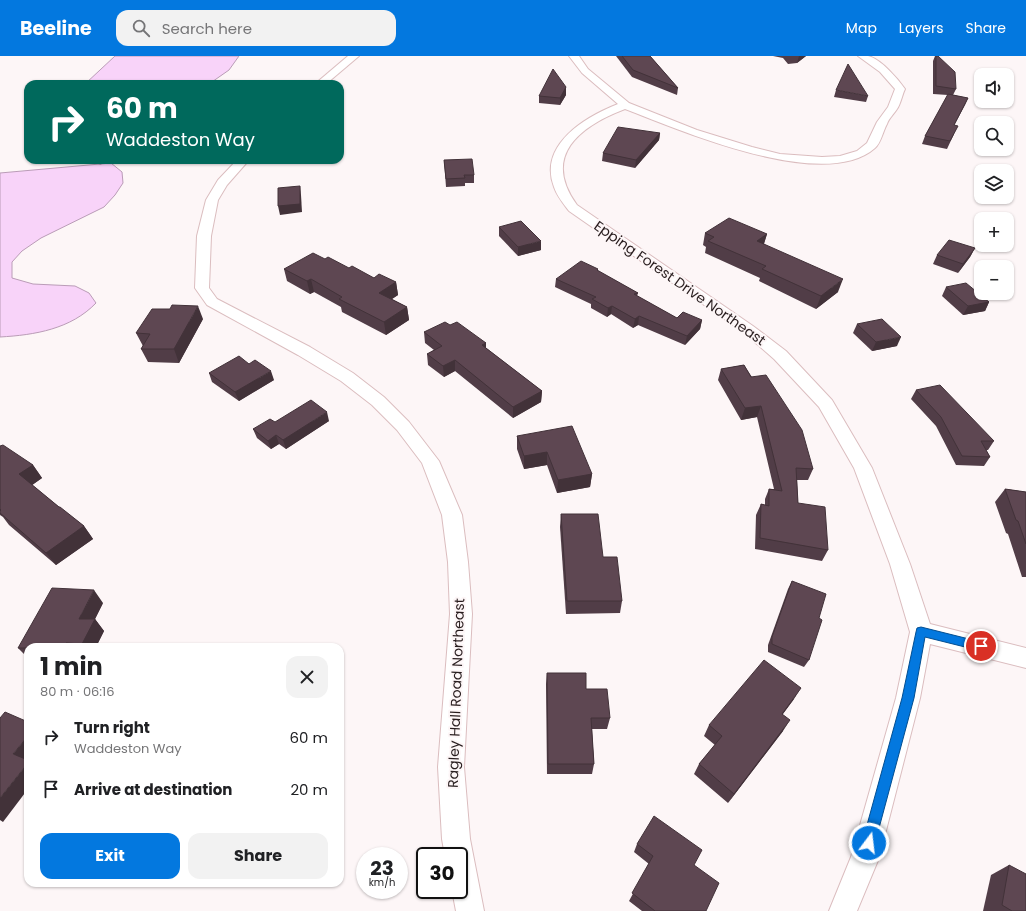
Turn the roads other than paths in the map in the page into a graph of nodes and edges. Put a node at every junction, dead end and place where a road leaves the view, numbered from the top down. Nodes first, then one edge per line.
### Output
1 (354, 56) edge
2 (574, 56) edge
3 (863, 56) edge
4 (325, 80) edge
5 (625, 105) junction
6 (239, 164) edge
7 (921, 632) junction
8 (1026, 658) edge
9 (457, 847) edge
10 (468, 899) edge
11 (470, 911) edge
12 (843, 911) edge

1 - 4 street
2 - 5 street
3 - 5 street
5 - 7 street, Epping Forest Drive Northeast
6 - 9 street, Ragley Hall Road Northeast
7 - 8 street
7 - 12 street, Epping Forest Drive Northeast
10 - 11 street, Ragley Hall Road Northeast

